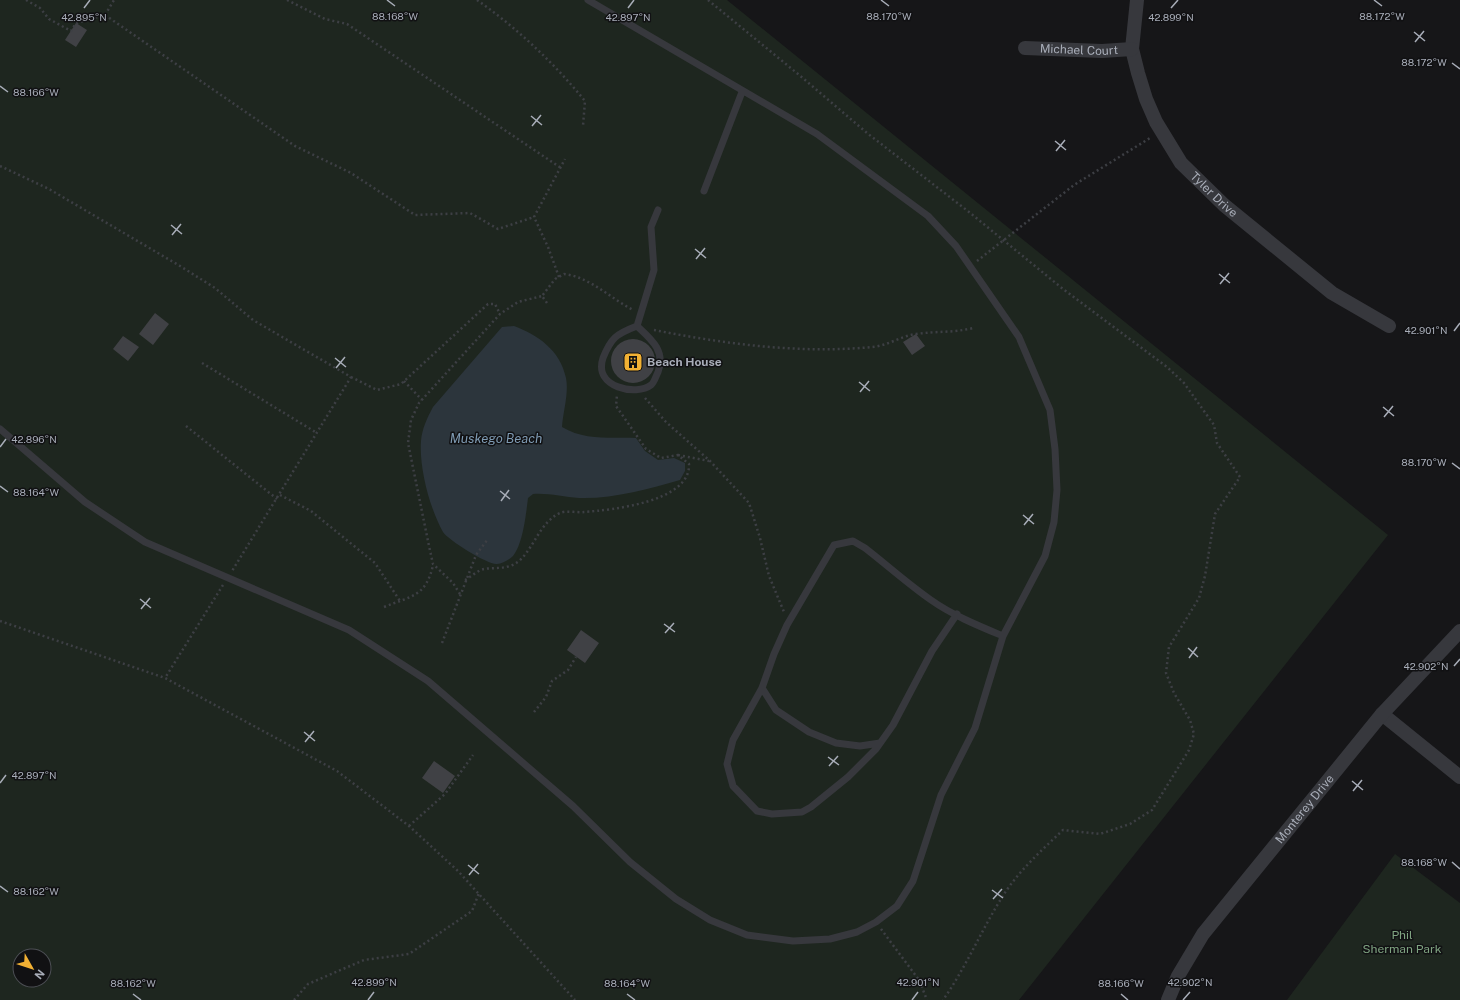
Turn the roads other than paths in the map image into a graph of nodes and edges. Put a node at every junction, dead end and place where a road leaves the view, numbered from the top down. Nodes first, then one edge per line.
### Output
1 (588, 0) edge
2 (1137, 0) edge
3 (1025, 48) dead end
4 (1132, 49) junction
5 (742, 92) junction
6 (704, 191) dead end
7 (658, 210) dead end
8 (637, 326) junction
9 (1389, 326) dead end
10 (0, 429) edge
11 (957, 614) junction
12 (1460, 631) edge
13 (1003, 636) junction
14 (762, 688) junction
15 (1382, 714) junction
16 (880, 743) junction
17 (1460, 777) edge
18 (1168, 1000) edge

1 - 5 lane
2 - 4 street, Tyler Drive
3 - 4 street, Michael Court
4 - 9 street, Tyler Drive
5 - 6 lane
5 - 13 lane
7 - 8 lane
8 - 8 lane
10 - 13 lane
11 - 13 lane
11 - 14 lane
11 - 16 lane
12 - 15 street, Monterey Drive
14 - 16 lane
14 - 16 lane
15 - 17 street
15 - 18 street, Monterey Drive

